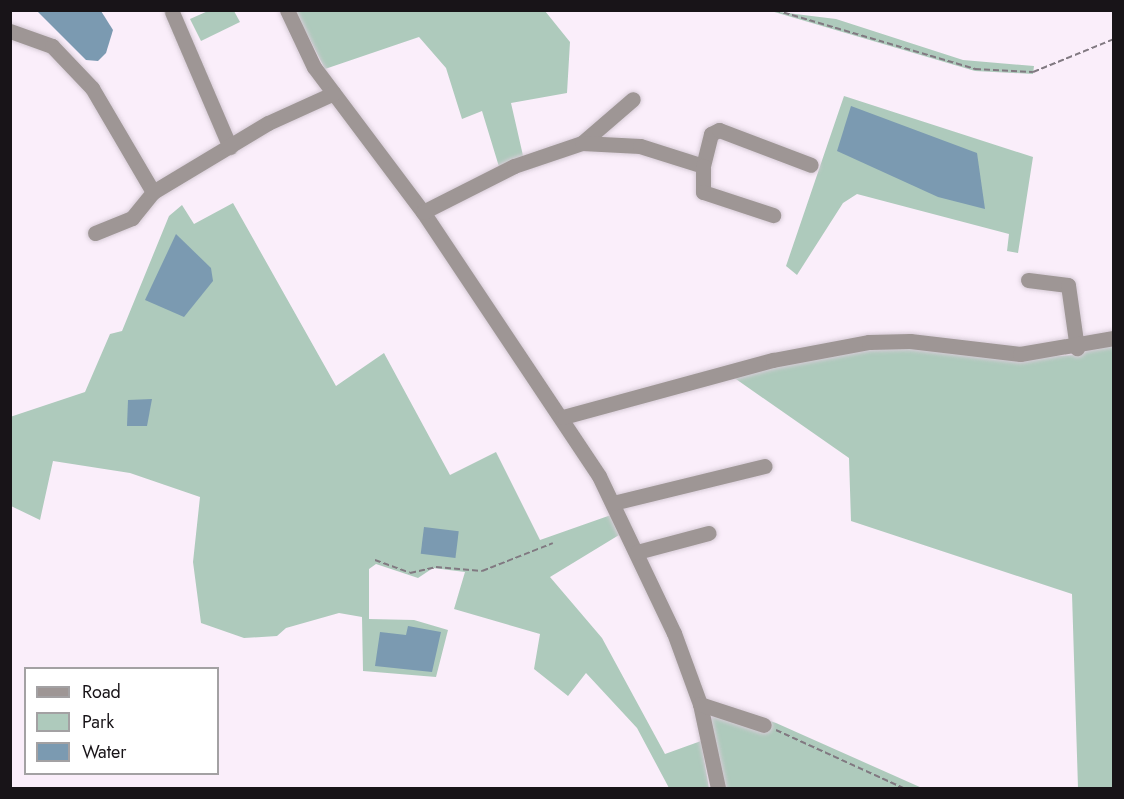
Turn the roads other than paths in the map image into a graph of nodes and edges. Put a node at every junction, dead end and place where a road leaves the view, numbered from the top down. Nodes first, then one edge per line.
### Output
1 (287, 10) edge
2 (172, 12) dead end
3 (10, 31) edge
4 (334, 93) junction
5 (633, 99) dead end
6 (582, 143) junction
7 (230, 147) junction
8 (811, 165) dead end
9 (703, 166) junction
10 (153, 192) junction
11 (423, 212) junction
12 (774, 215) dead end
13 (96, 233) dead end
14 (1028, 280) dead end
15 (1113, 338) edge
16 (1077, 348) junction
17 (563, 417) junction
18 (765, 465) dead end
19 (613, 503) junction
20 (709, 533) dead end
21 (637, 552) junction
22 (700, 704) junction
23 (764, 725) road end
24 (718, 789) edge

1 - 4 street
2 - 7 street
3 - 10 street
4 - 7 street
4 - 11 street
5 - 6 street
6 - 9 street
6 - 11 street
7 - 10 street
8 - 9 street
9 - 12 street
10 - 13 street
11 - 17 street
14 - 16 street
15 - 16 street
16 - 17 street
17 - 19 street
18 - 19 street
19 - 21 street
20 - 21 street
21 - 22 street
22 - 23 street
22 - 24 street

